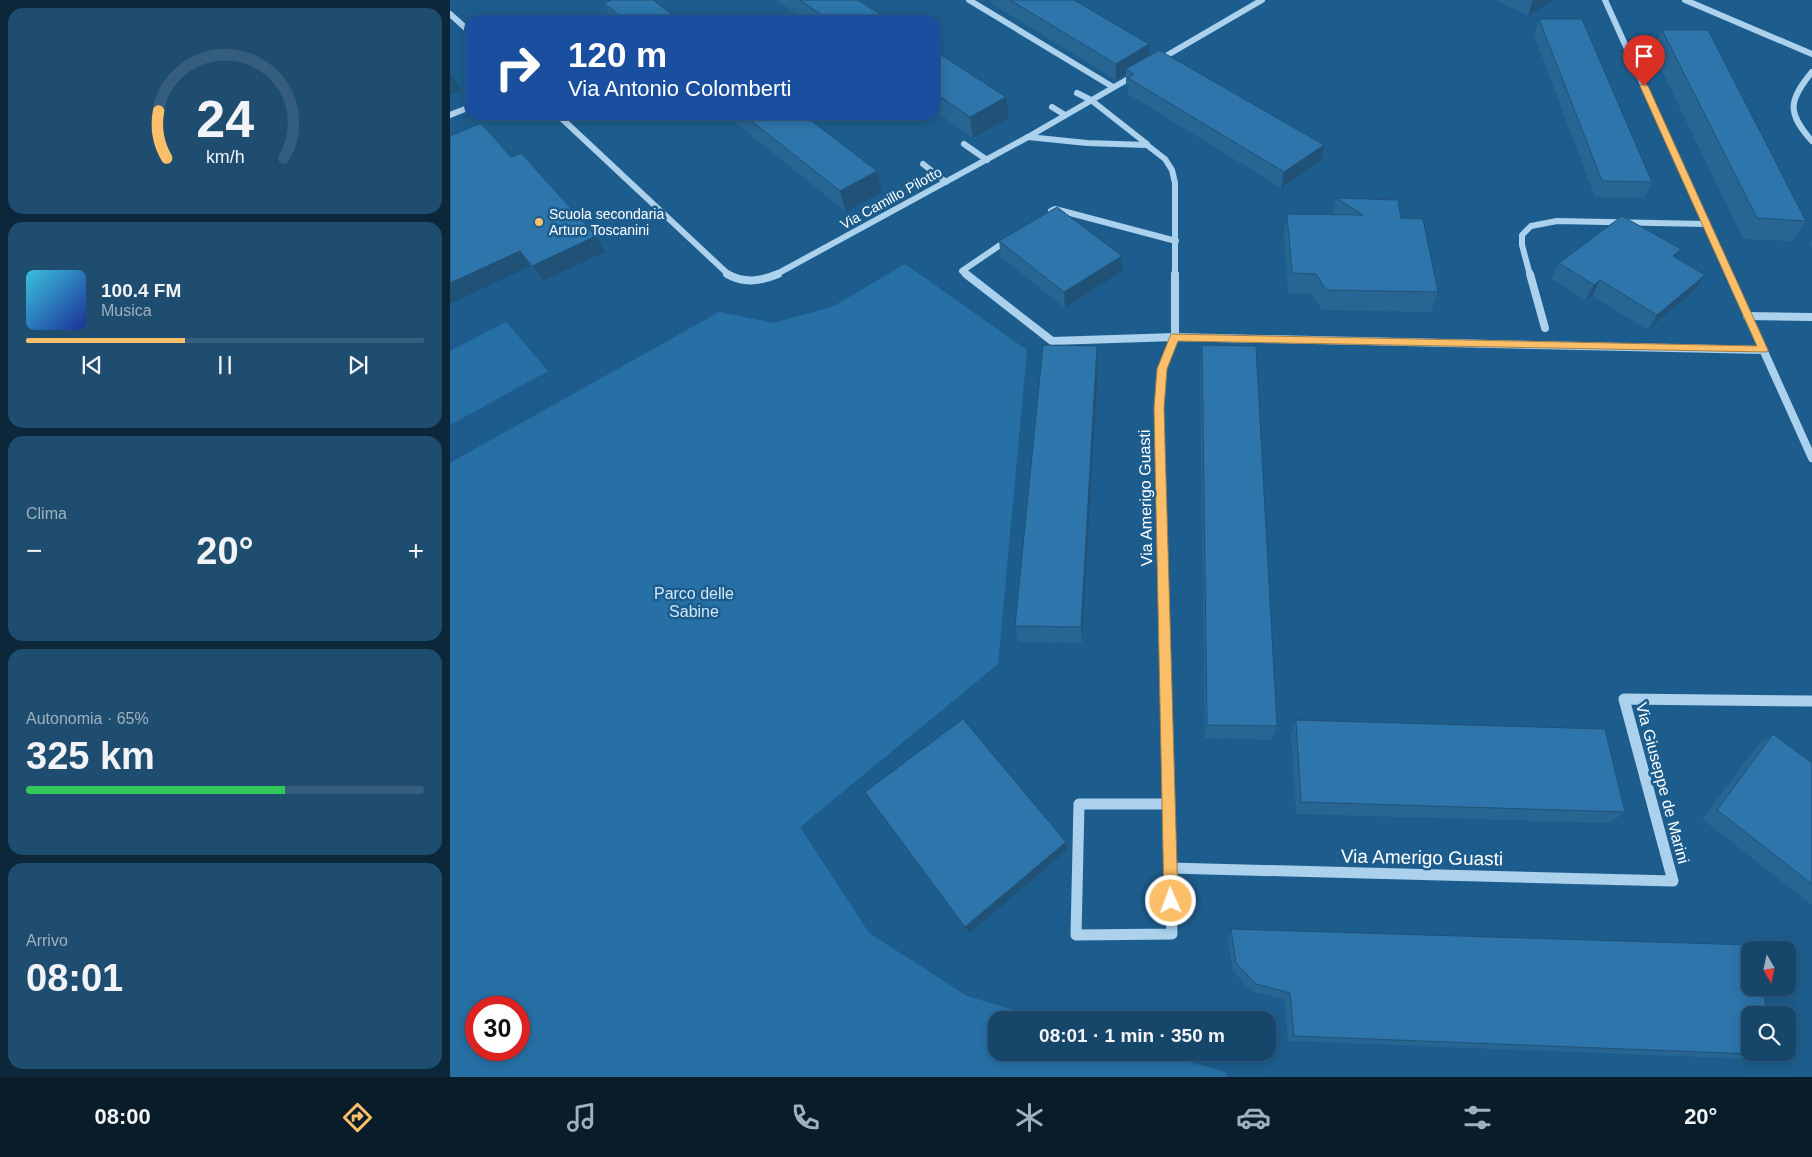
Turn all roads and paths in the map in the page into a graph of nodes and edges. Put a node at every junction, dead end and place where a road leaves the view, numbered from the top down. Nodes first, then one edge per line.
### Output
1 (969, 0) edge
2 (1262, 0) edge
3 (1605, 0) edge
4 (1684, 0) edge
5 (450, 14) edge
6 (465, 28) edge
7 (1812, 54) edge
8 (1154, 63) edge
9 (1812, 72) edge
10 (1138, 73) edge
11 (1113, 87) junction
12 (1077, 93) dead end
13 (1090, 100) junction
14 (1052, 107) dead end
15 (465, 109) edge
16 (450, 115) edge
17 (1065, 115) junction
18 (563, 120) edge
19 (1028, 137) junction
20 (1812, 141) edge
21 (964, 144) edge
22 (1147, 144) junction
23 (986, 160) junction
24 (923, 164) dead end
25 (946, 182) junction
26 (1047, 214) edge
27 (1706, 224) junction
28 (1016, 235) edge
29 (1176, 241) junction
30 (1747, 316) junction
31 (1812, 317) edge
32 (1545, 328) dead end
33 (1175, 337) junction
34 (1763, 350) junction
35 (1812, 458) edge
36 (1812, 701) edge
37 (1168, 804) junction
38 (1170, 868) junction
39 (1673, 881) joint

1 - 11 street
2 - 8 street
3 - 27 street
4 - 7 street
5 - 6 street
9 - 20 street
10 - 11 street, Via Camillo Pilotto
11 - 13 street, Via Camillo Pilotto
12 - 13 street, Via Amerigo Guasti
13 - 17 street, Via Camillo Pilotto
13 - 22 street, Via Amerigo Guasti
14 - 17 street
15 - 16 street
17 - 19 street, Via Camillo Pilotto
18 - 25 street, Via Camillo Pilotto
19 - 22 street
19 - 23 street, Via Camillo Pilotto
21 - 23 street
22 - 29 street, Via Amerigo Guasti
23 - 25 street, Via Camillo Pilotto
24 - 25 street
26 - 29 street
27 - 30 street
27 - 32 street
28 - 33 street
29 - 33 street, Via Amerigo Guasti
30 - 31 street
30 - 34 street
33 - 34 street
33 - 37 street, Via Amerigo Guasti
34 - 35 street
36 - 39 street, Via Giuseppe de Marini
37 - 38 street, Via Amerigo Guasti
37 - 38 street, Via Amerigo Guasti
38 - 39 street, Via Amerigo Guasti

